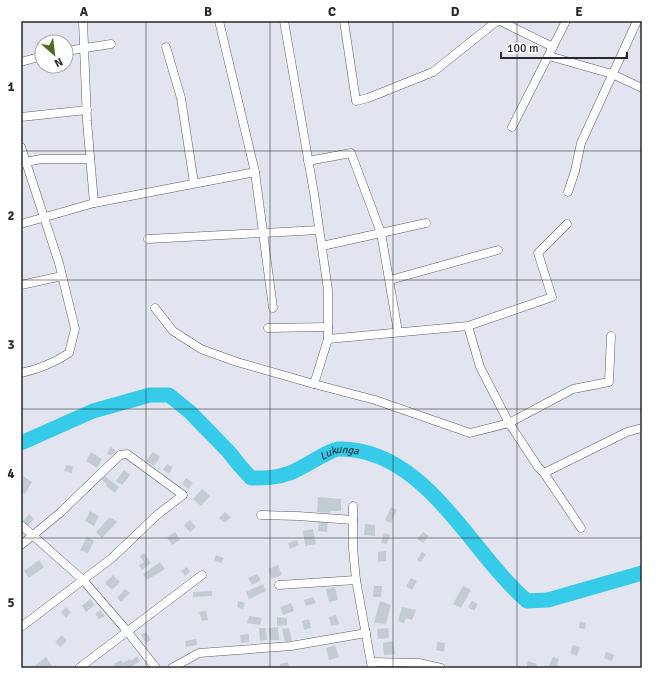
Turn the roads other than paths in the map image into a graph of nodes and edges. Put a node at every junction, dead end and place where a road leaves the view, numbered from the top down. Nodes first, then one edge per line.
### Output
1 (83, 21) edge
2 (219, 21) edge
3 (284, 21) edge
4 (344, 21) edge
5 (498, 21) edge
6 (566, 21) edge
7 (637, 21) edge
8 (111, 44) dead end
9 (166, 47) dead end
10 (553, 47) junction
11 (85, 48) junction
12 (74, 50) edge
13 (549, 56) junction
14 (34, 58) edge
15 (21, 62) edge
16 (612, 74) junction
17 (642, 88) edge
18 (87, 110) junction
19 (21, 117) edge
20 (512, 127) dead end
21 (21, 147) edge
22 (90, 159) junction
23 (308, 161) junction
24 (23, 163) edge
25 (255, 172) junction
26 (194, 184) junction
27 (568, 192) dead end
28 (94, 202) junction
29 (44, 217) junction
30 (426, 223) dead end
31 (21, 224) edge
32 (567, 224) dead end
33 (319, 230) junction
34 (263, 232) junction
35 (381, 233) junction
36 (148, 239) dead end
37 (322, 246) junction
38 (498, 250) dead end
39 (62, 276) junction
40 (390, 280) junction
41 (21, 285) edge
42 (155, 308) dead end
43 (273, 308) dead end
44 (468, 326) junction
45 (328, 327) junction
46 (268, 328) dead end
47 (398, 332) junction
48 (611, 336) dead end
49 (328, 339) junction
50 (21, 373) edge
51 (314, 384) junction
52 (509, 423) junction
53 (642, 428) edge
54 (544, 473) junction
55 (353, 506) dead end
56 (262, 515) dead end
57 (353, 520) junction
58 (21, 525) edge
59 (581, 528) dead end
60 (33, 536) junction
61 (21, 545) edge
62 (202, 575) dead end
63 (83, 580) junction
64 (356, 580) junction
65 (279, 585) dead end
66 (21, 628) edge
67 (127, 632) junction
68 (366, 633) junction
69 (371, 665) edge
70 (79, 668) edge
71 (156, 668) edge
72 (172, 668) edge
73 (442, 668) edge

1 - 11 street
2 - 25 street
3 - 23 street
4 - 5 street
5 - 10 street
6 - 10 street
7 - 16 street
8 - 11 street
9 - 26 street
10 - 13 street
11 - 12 street
11 - 18 street
13 - 16 street
13 - 20 street
14 - 15 street
16 - 17 street
16 - 27 street
18 - 19 street
18 - 22 street
21 - 24 street
22 - 24 street
22 - 28 street
23 - 33 street
23 - 35 street
24 - 29 street
25 - 26 street
25 - 34 street
26 - 28 street
28 - 29 street
29 - 31 street
29 - 39 street
30 - 35 street
32 - 44 street
33 - 34 street
33 - 37 street
34 - 36 street
34 - 43 street
35 - 37 street
35 - 40 street
37 - 45 street
38 - 40 street
39 - 41 street
39 - 50 street
40 - 47 street
42 - 51 street
44 - 47 street
44 - 52 street
45 - 46 street
45 - 49 street
47 - 49 street
48 - 52 street
49 - 51 street
51 - 52 street
52 - 54 street
53 - 54 street
54 - 59 street
55 - 57 street
56 - 57 street
57 - 64 street
58 - 60 street
60 - 61 street
60 - 63 street
60 - 63 street
62 - 67 street
63 - 66 street
63 - 67 street
64 - 65 street
64 - 68 street
67 - 70 street
67 - 71 street
68 - 69 street
68 - 72 street
69 - 73 street

